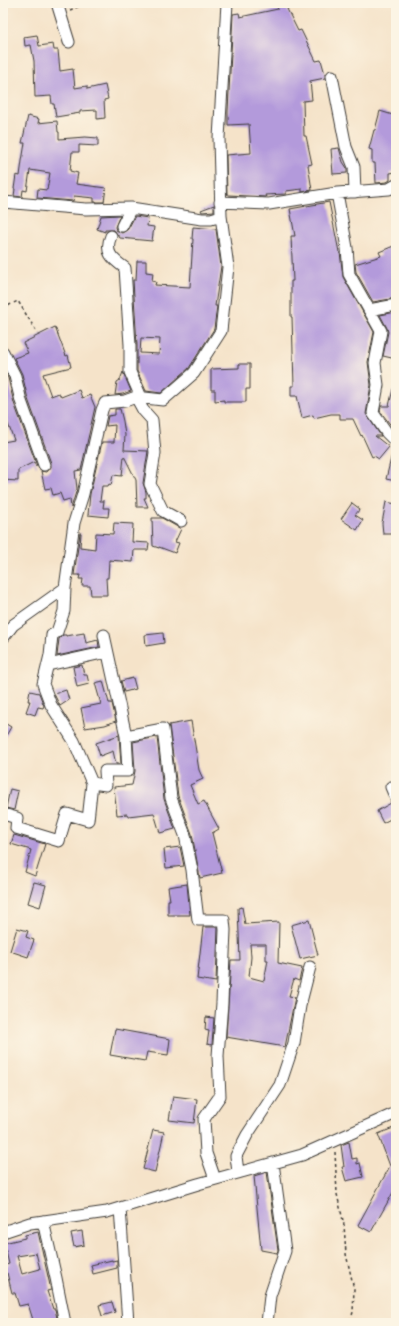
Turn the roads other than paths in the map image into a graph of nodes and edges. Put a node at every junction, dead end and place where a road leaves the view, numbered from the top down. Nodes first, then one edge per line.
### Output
1 (56, 3) edge
2 (226, 3) edge
3 (69, 42) dead end
4 (332, 76) dead end
5 (396, 185) edge
6 (355, 192) junction
7 (337, 193) junction
8 (3, 202) edge
9 (220, 202) junction
10 (131, 208) junction
11 (221, 216) junction
12 (122, 226) dead end
13 (111, 236) dead end
14 (396, 305) edge
15 (369, 310) junction
16 (3, 352) edge
17 (138, 397) junction
18 (396, 439) edge
19 (44, 465) dead end
20 (181, 521) dead end
21 (65, 588) junction
22 (104, 635) dead end
23 (3, 638) edge
24 (107, 652) junction
25 (48, 665) junction
26 (126, 736) junction
27 (92, 783) junction
28 (391, 787) dead end
29 (396, 799) edge
30 (3, 814) edge
31 (310, 967) dead end
32 (396, 1113) edge
33 (273, 1163) junction
34 (238, 1172) junction
35 (215, 1179) junction
36 (120, 1208) junction
37 (43, 1221) junction
38 (3, 1232) edge
39 (65, 1323) edge
40 (128, 1323) edge
41 (267, 1323) edge

1 - 3 street
2 - 9 street
4 - 6 street
5 - 6 street
6 - 7 street
7 - 9 street
7 - 15 street
8 - 10 street
9 - 11 street
10 - 11 street
10 - 12 street
11 - 17 street
13 - 17 street
14 - 15 street
15 - 18 street
16 - 19 street
17 - 20 street
17 - 21 street
21 - 23 street
21 - 25 street
22 - 24 street
24 - 25 street
24 - 26 street
25 - 27 street
26 - 27 street
26 - 35 street
27 - 30 street
28 - 29 street
31 - 34 street
32 - 33 street
33 - 34 street
33 - 41 street
34 - 35 street
35 - 36 street
36 - 37 street
36 - 40 street
37 - 38 street
37 - 39 street

